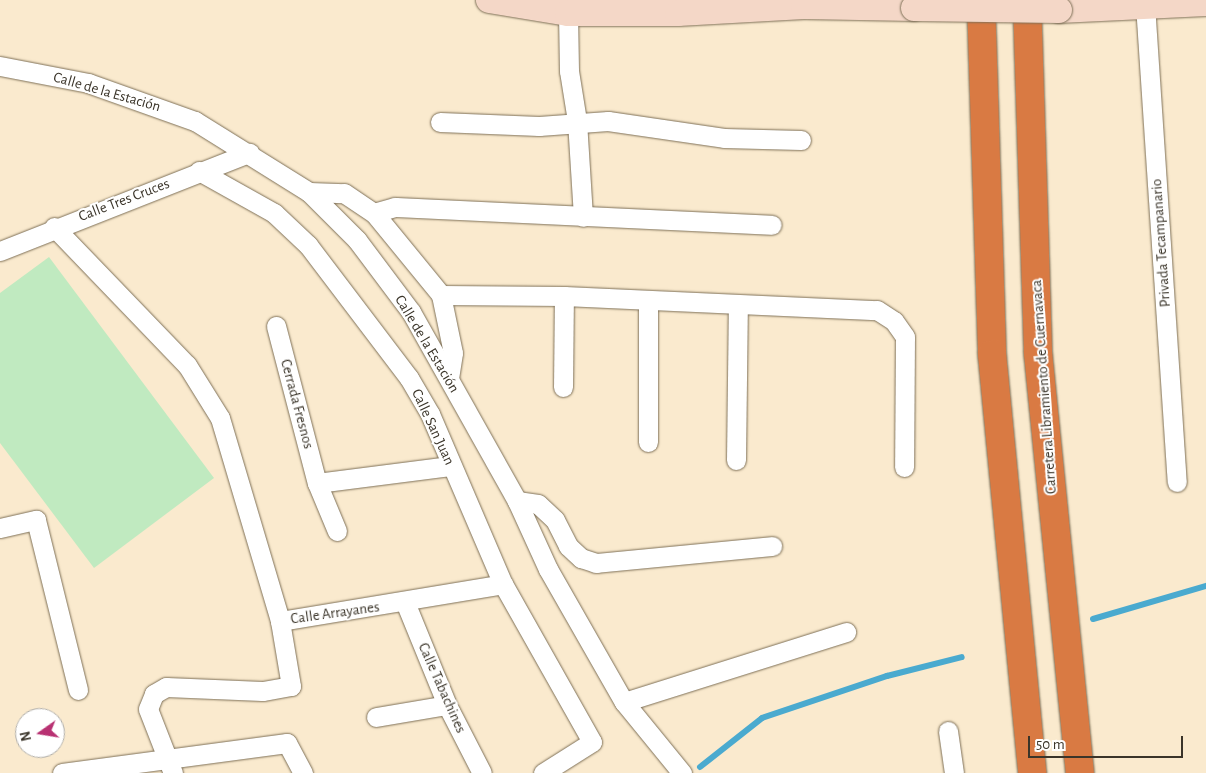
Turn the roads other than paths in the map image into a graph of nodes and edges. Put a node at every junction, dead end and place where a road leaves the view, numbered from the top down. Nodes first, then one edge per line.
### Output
1 (489, 0) edge
2 (980, 0) edge
3 (1027, 0) edge
4 (1206, 3) edge
5 (1145, 4) junction
6 (568, 12) junction
7 (0, 66) edge
8 (577, 121) junction
9 (440, 122) dead end
10 (802, 140) dead end
11 (249, 152) junction
12 (199, 171) junction
13 (308, 192) junction
14 (374, 213) junction
15 (583, 217) junction
16 (772, 225) dead end
17 (54, 227) junction
18 (0, 251) edge
19 (441, 295) junction
20 (564, 296) junction
21 (648, 301) junction
22 (738, 305) junction
23 (276, 326) dead end
24 (449, 378) junction
25 (563, 387) dead end
26 (648, 442) dead end
27 (736, 460) dead end
28 (450, 466) junction
29 (904, 466) dead end
30 (317, 482) junction
31 (1177, 482) dead end
32 (517, 501) junction
33 (0, 528) edge
34 (337, 531) dead end
35 (772, 546) dead end
36 (503, 584) junction
37 (405, 602) junction
38 (280, 621) junction
39 (846, 632) dead end
40 (78, 690) dead end
41 (624, 702) junction
42 (447, 705) junction
43 (376, 717) dead end
44 (948, 731) dead end
45 (170, 766) edge
46 (62, 773) edge
47 (303, 773) edge
48 (482, 773) edge
49 (543, 773) edge
50 (682, 773) edge
51 (954, 773) edge
52 (1032, 773) edge
53 (1080, 773) edge

1 - 6 street
2 - 52 highway
3 - 53 highway, Carretera Libramiento de Cuernavaca
4 - 5 street
5 - 6 street, bridge
5 - 31 street, Privada Tecampanario
6 - 8 street
7 - 11 street, Calle de la Estación
8 - 9 street
8 - 10 street
8 - 15 street
11 - 12 street, Calle Tres Cruces
11 - 13 street, Calle de la Estación
12 - 17 street, Calle Tres Cruces
12 - 28 street, Calle San Juan
13 - 14 street
13 - 24 street, Calle de la Estación
14 - 15 street
14 - 19 street
15 - 16 street
17 - 18 street, Calle Tres Cruces
17 - 38 street
19 - 20 street
19 - 24 street
20 - 21 street
20 - 25 street
21 - 22 street
21 - 26 street
22 - 27 street
22 - 29 street
23 - 30 street, Cerrada Fresnos
24 - 32 street, Calle de la Estación
28 - 30 street
28 - 36 street, Calle San Juan
30 - 34 street, Cerrada Fresnos
32 - 35 street
32 - 41 street, Calle de la Estación
33 - 40 street
36 - 37 street, Calle Arrayanes
36 - 49 street, Calle San Juan
37 - 38 street, Calle Arrayanes
37 - 42 street, Calle Tabachines
38 - 45 street, Calle Arrayanes
39 - 41 street
41 - 50 street, Calle de la Estación
42 - 43 street
42 - 48 street, Calle Tabachines
44 - 51 street
45 - 46 street
45 - 47 street

